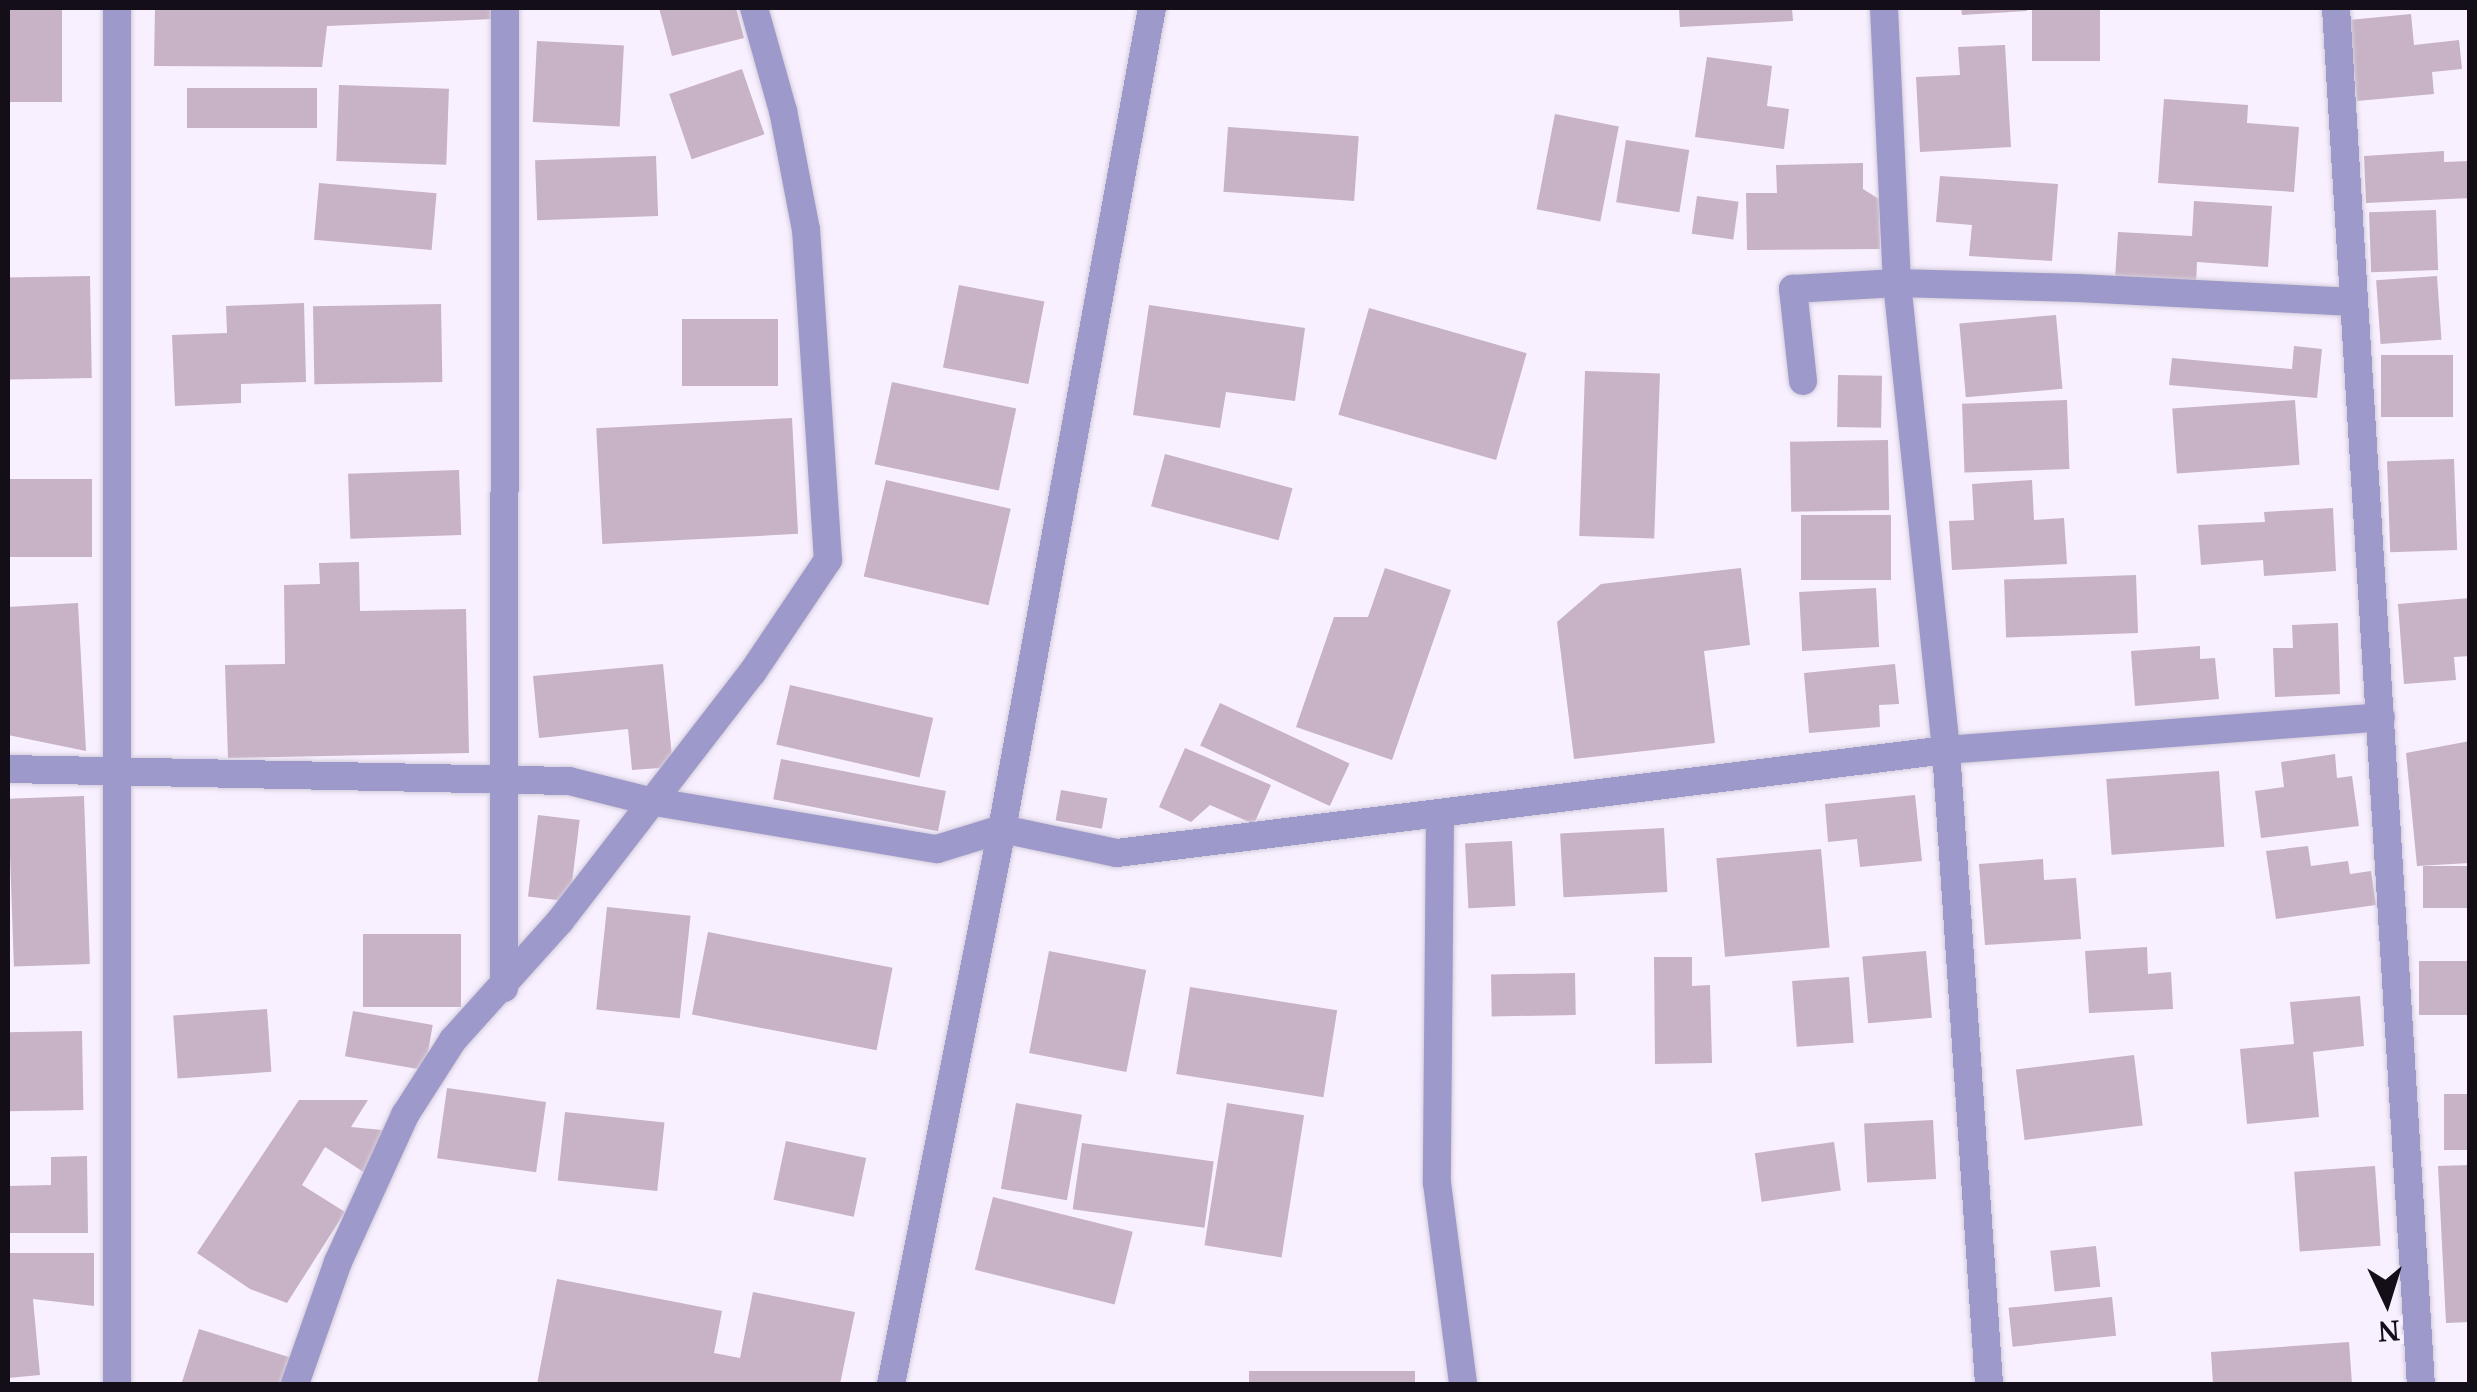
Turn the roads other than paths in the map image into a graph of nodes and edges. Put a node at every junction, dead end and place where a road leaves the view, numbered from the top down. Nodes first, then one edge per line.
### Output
1 (117, 8) edge
2 (505, 8) edge
3 (754, 8) edge
4 (1152, 8) edge
5 (1884, 8) edge
6 (2336, 8) edge
7 (1897, 283) junction
8 (2354, 302) junction
9 (1803, 381) dead end
10 (2381, 717) junction
11 (1946, 750) junction
12 (8, 769) edge
13 (118, 772) junction
14 (508, 783) junction
15 (649, 801) junction
16 (1440, 815) junction
17 (1002, 830) junction
18 (504, 988) junction
19 (117, 1384) edge
20 (295, 1384) edge
21 (891, 1384) edge
22 (1463, 1384) edge
23 (1989, 1384) edge
24 (2421, 1384) edge

1 - 13 street
2 - 14 street
3 - 15 street
4 - 17 street
5 - 7 street
6 - 8 street
7 - 8 street
7 - 9 street
7 - 11 street
8 - 10 street
10 - 11 street
10 - 24 street
11 - 16 street
11 - 23 street
12 - 13 street
13 - 14 street
13 - 19 street
14 - 15 street
14 - 18 street
15 - 17 street
15 - 18 street
16 - 17 street
16 - 22 street
17 - 21 street
18 - 20 street

